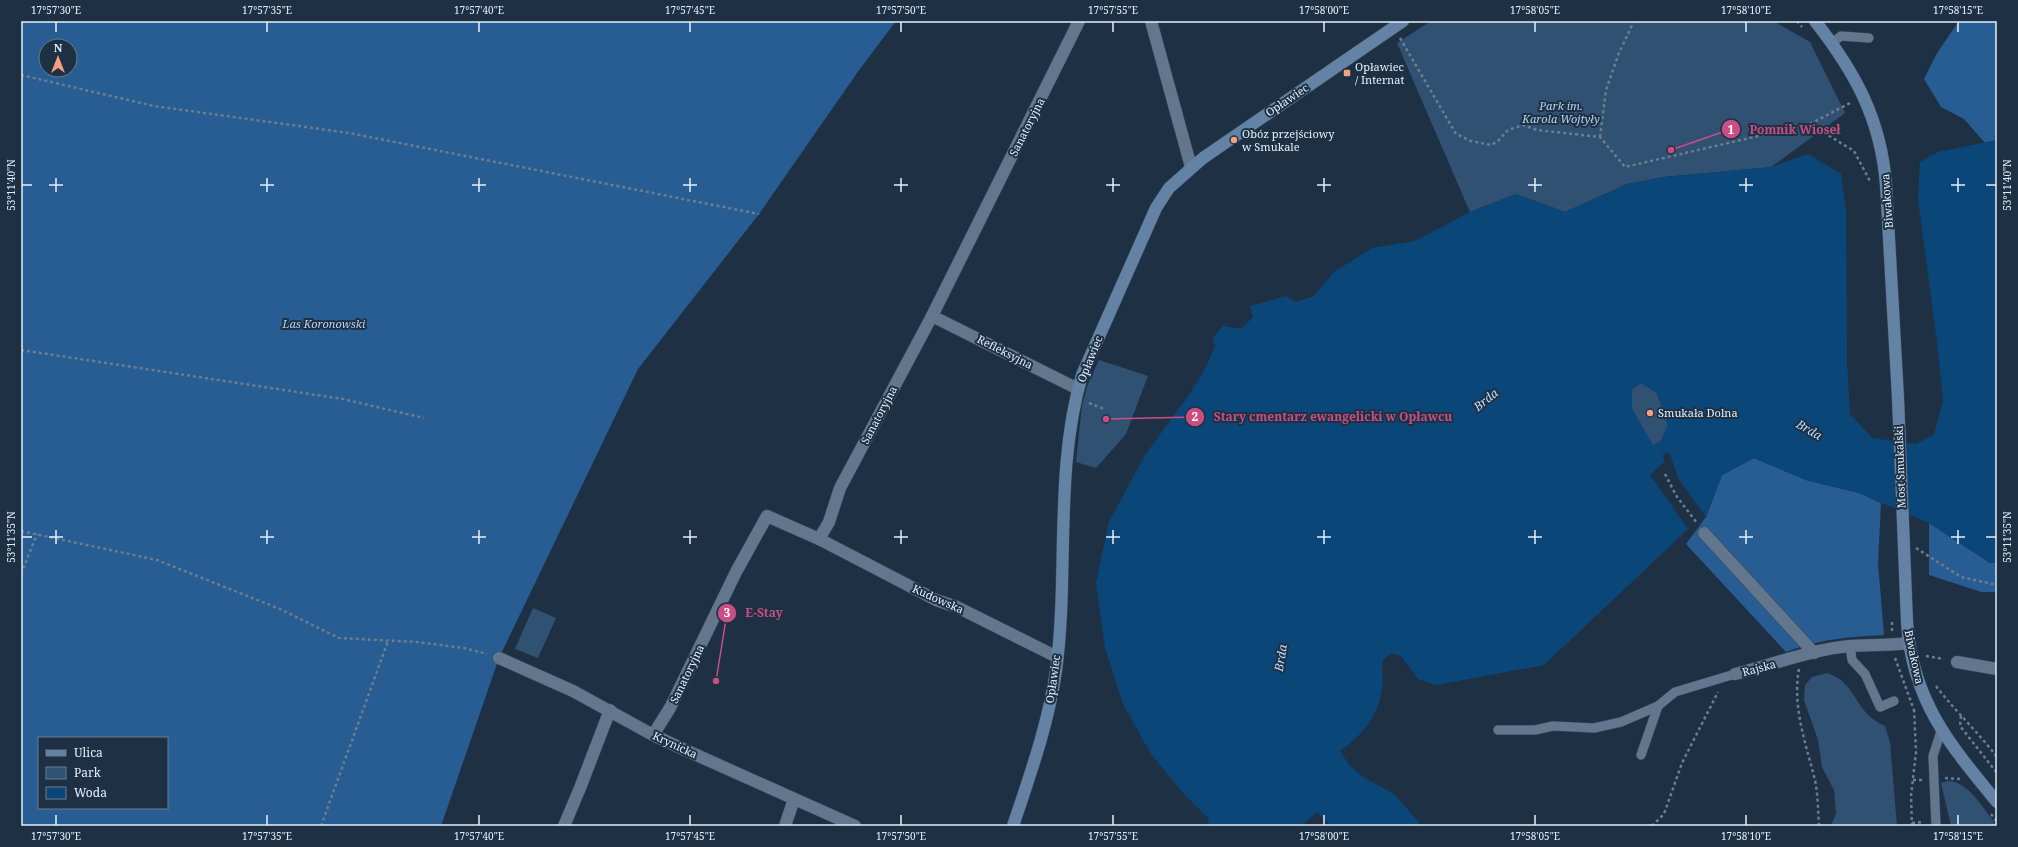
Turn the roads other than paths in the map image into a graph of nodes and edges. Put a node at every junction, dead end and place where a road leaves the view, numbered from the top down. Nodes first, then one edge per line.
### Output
1 (1079, 21) edge
2 (1151, 21) edge
3 (1815, 21) edge
4 (1398, 24) edge
5 (1869, 38) dead end
6 (1832, 43) junction
7 (1191, 168) junction
8 (932, 316) junction
9 (1078, 389) junction
10 (1898, 398) joint
11 (1704, 533) road end
12 (1903, 536) joint
13 (820, 539) junction
14 (1908, 644) junction
15 (1850, 646) junction
16 (1814, 653) junction
17 (1057, 657) junction
18 (499, 658) road end
19 (1957, 662) road end
20 (1997, 669) edge
21 (1735, 674) joint
22 (1894, 701) dead end
23 (1658, 706) junction
24 (610, 710) junction
25 (1498, 730) dead end
26 (1942, 731) junction
27 (653, 735) junction
28 (1641, 755) dead end
29 (794, 799) junction
30 (1993, 807) edge
31 (564, 826) edge
32 (785, 826) edge
33 (855, 826) edge
34 (1013, 826) edge
35 (1936, 826) edge

1 - 8 street, Sanatoryjna
2 - 7 street
3 - 6 street, Biwakowa
4 - 7 street, Opławiec
5 - 6 lane
6 - 10 street, Biwakowa
7 - 9 street, Opławiec
8 - 9 street, Refleksyjna
8 - 13 street, Sanatoryjna
9 - 17 street, Opławiec
10 - 12 street, Most Smukalski
11 - 16 street
12 - 14 street, Biwakowa
13 - 17 street, Kudowska
13 - 27 street, Sanatoryjna
14 - 15 street, Rajska
14 - 26 street, Biwakowa
15 - 16 street, Rajska
15 - 22 lane
16 - 21 street, Rajska
17 - 34 street, Opławiec
18 - 24 street, Krynicka
19 - 20 street
21 - 23 lane
23 - 25 lane
23 - 28 lane
24 - 27 street, Krynicka
24 - 31 street
26 - 30 street, Biwakowa
26 - 35 lane
27 - 29 street, Krynicka
29 - 32 street
29 - 33 street, Krynicka

